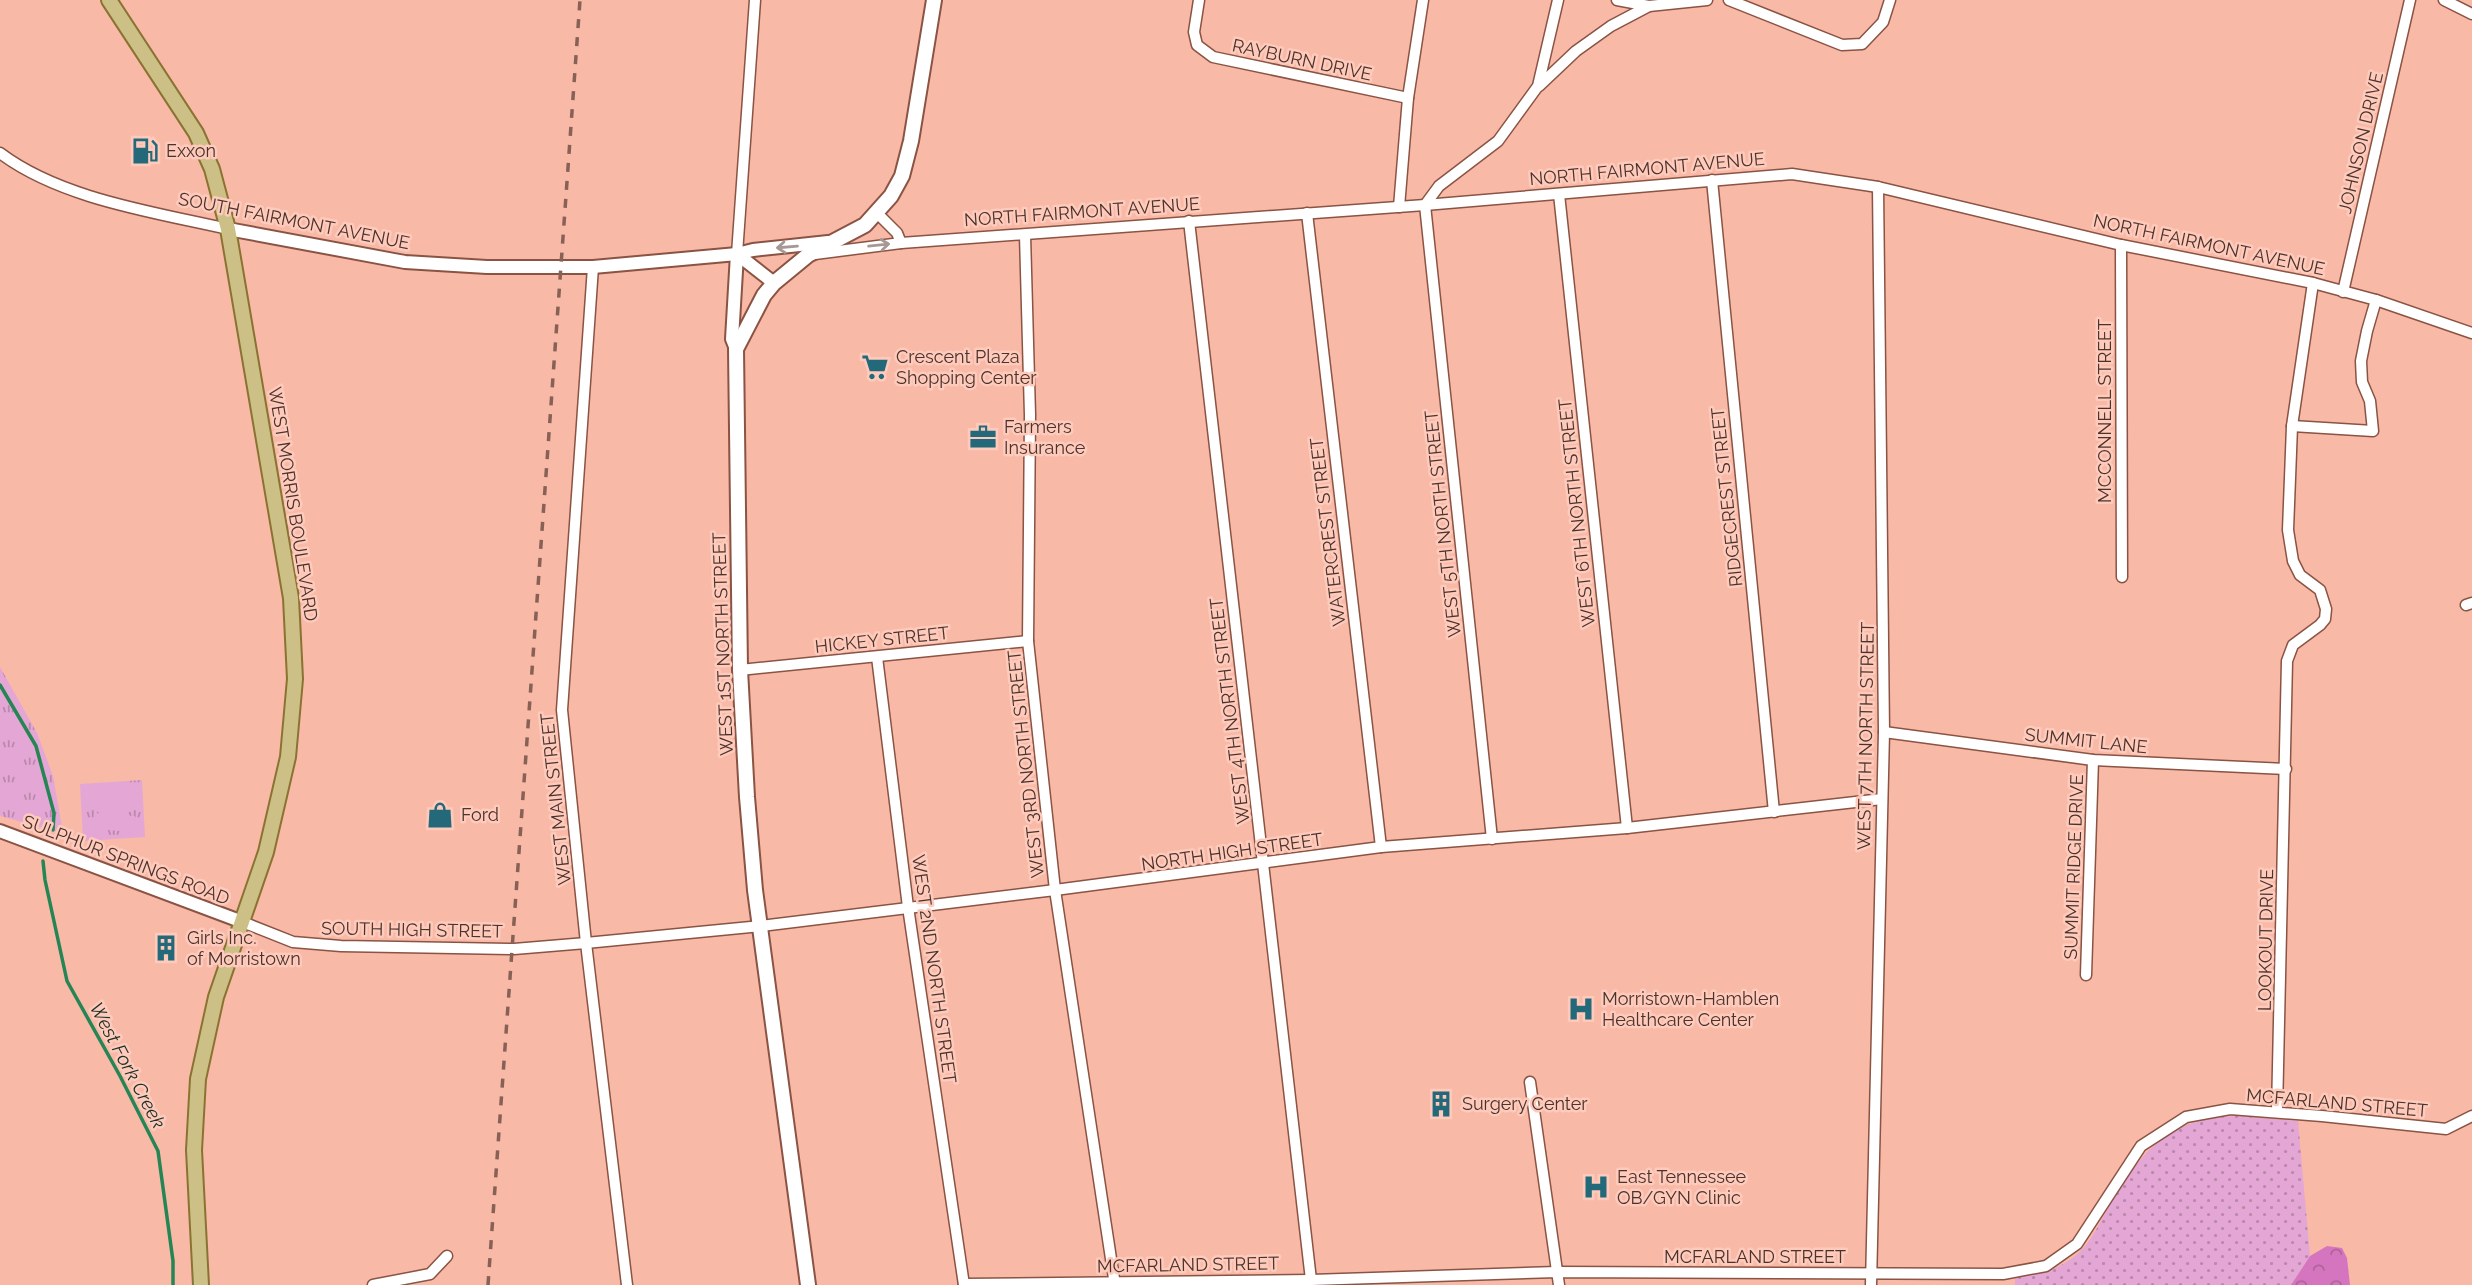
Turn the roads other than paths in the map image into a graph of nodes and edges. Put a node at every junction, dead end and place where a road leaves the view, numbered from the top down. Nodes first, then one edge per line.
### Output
1 (109, 0) edge
2 (755, 0) edge
3 (934, 0) edge
4 (1199, 0) edge
5 (1423, 0) edge
6 (1558, 0) edge
7 (1616, 0) edge
8 (1707, 0) edge
9 (1728, 0) edge
10 (1890, 0) edge
11 (2410, 0) edge
12 (2444, 0) edge
13 (1649, 6) junction
14 (2472, 14) edge
15 (1538, 86) junction
16 (1408, 98) junction
17 (0, 153) edge
18 (1712, 180) junction
19 (1878, 187) junction
20 (1559, 194) junction
21 (1425, 205) junction
22 (1399, 206) junction
23 (877, 213) junction
24 (1307, 213) junction
25 (1189, 221) junction
26 (228, 229) junction
27 (1025, 235) junction
28 (836, 242) junction
29 (901, 243) junction
30 (2121, 245) junction
31 (737, 254) junction
32 (808, 256) junction
33 (593, 267) junction
34 (774, 283) junction
35 (2313, 283) junction
36 (2343, 292) junction
37 (2376, 300) junction
38 (2472, 333) edge
39 (736, 349) junction
40 (2292, 426) junction
41 (2122, 577) dead end
42 (1028, 641) junction
43 (877, 657) junction
44 (740, 670) junction
45 (1884, 732) junction
46 (2093, 760) junction
47 (2286, 769) junction
48 (1882, 799) junction
49 (1774, 812) junction
50 (1627, 828) junction
51 (0, 831) edge
52 (1492, 839) junction
53 (1381, 847) junction
54 (1264, 864) junction
55 (1055, 890) junction
56 (908, 907) junction
57 (240, 921) junction
58 (761, 926) junction
59 (586, 943) junction
60 (2087, 975) dead end
61 (1530, 1082) dead end
62 (2277, 1112) junction
63 (2472, 1116) edge
64 (447, 1256) dead end
65 (1557, 1272) junction
66 (1872, 1273) junction
67 (1311, 1280) junction
68 (1115, 1283) edge
69 (201, 1285) edge
70 (373, 1285) edge
71 (627, 1285) edge
72 (808, 1285) edge
73 (964, 1285) edge
74 (1559, 1285) edge
75 (1871, 1285) edge

1 - 26 main road, WEST MORRIS BOULEVARD
2 - 31 street, WEST 1ST NORTH STREET
3 - 23 main road
4 - 16 street, RAYBURN DRIVE
5 - 16 street
6 - 15 street
7 - 13 street
8 - 13 street
9 - 10 street
11 - 36 street, JOHNSON DRIVE
12 - 14 street
13 - 15 street
15 - 21 street
16 - 22 street
17 - 26 street, SOUTH FAIRMONT AVENUE
18 - 19 street, NORTH FAIRMONT AVENUE
18 - 20 street, NORTH FAIRMONT AVENUE
18 - 49 street, RIDGECREST STREET
19 - 30 street, NORTH FAIRMONT AVENUE
19 - 45 street, WEST 7TH NORTH STREET
20 - 21 street, NORTH FAIRMONT AVENUE
20 - 50 street, WEST 6TH NORTH STREET
21 - 22 street, NORTH FAIRMONT AVENUE
21 - 52 street, WEST 5TH NORTH STREET
22 - 24 street, NORTH FAIRMONT AVENUE
23 - 28 main road
23 - 29 street
24 - 25 street, NORTH FAIRMONT AVENUE
24 - 53 street, WATERCREST STREET
25 - 27 street, NORTH FAIRMONT AVENUE
25 - 54 street, WEST 4TH NORTH STREET
26 - 33 street, SOUTH FAIRMONT AVENUE
26 - 57 main road, WEST MORRIS BOULEVARD
27 - 29 street, NORTH FAIRMONT AVENUE
27 - 42 street, WEST 3RD NORTH STREET
28 -> 31 street
28 - 32 main road
32 -> 29 street, NORTH FAIRMONT AVENUE
30 - 35 street, NORTH FAIRMONT AVENUE
30 - 41 street, MCCONNELL STREET
31 - 33 street
31 - 34 street
31 - 39 street, WEST 1ST NORTH STREET
32 - 34 main road
33 - 59 street, WEST MAIN STREET
34 - 39 main road
35 - 36 street, NORTH FAIRMONT AVENUE
35 - 40 street
36 - 37 street, NORTH FAIRMONT AVENUE
37 - 38 street, NORTH FAIRMONT AVENUE
37 - 40 street
39 - 44 main road, WEST 1ST NORTH STREET
40 - 47 street, LOOKOUT DRIVE
42 - 43 street, HICKEY STREET
42 - 55 street, WEST 3RD NORTH STREET
43 - 44 street, HICKEY STREET
43 - 56 street, WEST 2ND NORTH STREET
44 - 58 main road, WEST 1ST NORTH STREET
45 - 46 street, SUMMIT LANE
45 - 48 street, WEST 7TH NORTH STREET
46 - 47 street, SUMMIT LANE
46 - 60 street, SUMMIT RIDGE DRIVE
47 - 62 street, LOOKOUT DRIVE
48 - 49 street, NORTH HIGH STREET
48 - 66 street, WEST 7TH NORTH STREET
49 - 50 street, NORTH HIGH STREET
50 - 52 street, NORTH HIGH STREET
51 - 57 street, SULPHUR SPRINGS ROAD
52 - 53 street, NORTH HIGH STREET
53 - 54 street, NORTH HIGH STREET
54 - 55 street, NORTH HIGH STREET
54 - 67 street, WEST 4TH NORTH STREET
55 - 56 street, NORTH HIGH STREET
55 - 68 street, WEST 3RD NORTH STREET
56 - 58 street, NORTH HIGH STREET
56 - 73 street, WEST 2ND NORTH STREET
57 - 59 street, SOUTH HIGH STREET
57 - 69 main road, WEST MORRIS BOULEVARD
58 - 59 street, NORTH HIGH STREET
58 - 72 main road, WEST 1ST NORTH STREET
59 - 71 street, WEST MAIN STREET
61 - 65 street
62 - 63 street, MCFARLAND STREET
62 - 66 street, MCFARLAND STREET
64 - 70 street
65 - 66 street, MCFARLAND STREET
65 - 67 street, MCFARLAND STREET
65 - 74 street
66 - 75 street, WEST 7TH NORTH STREET
67 - 68 street, MCFARLAND STREET
68 - 73 street, MCFARLAND STREET

